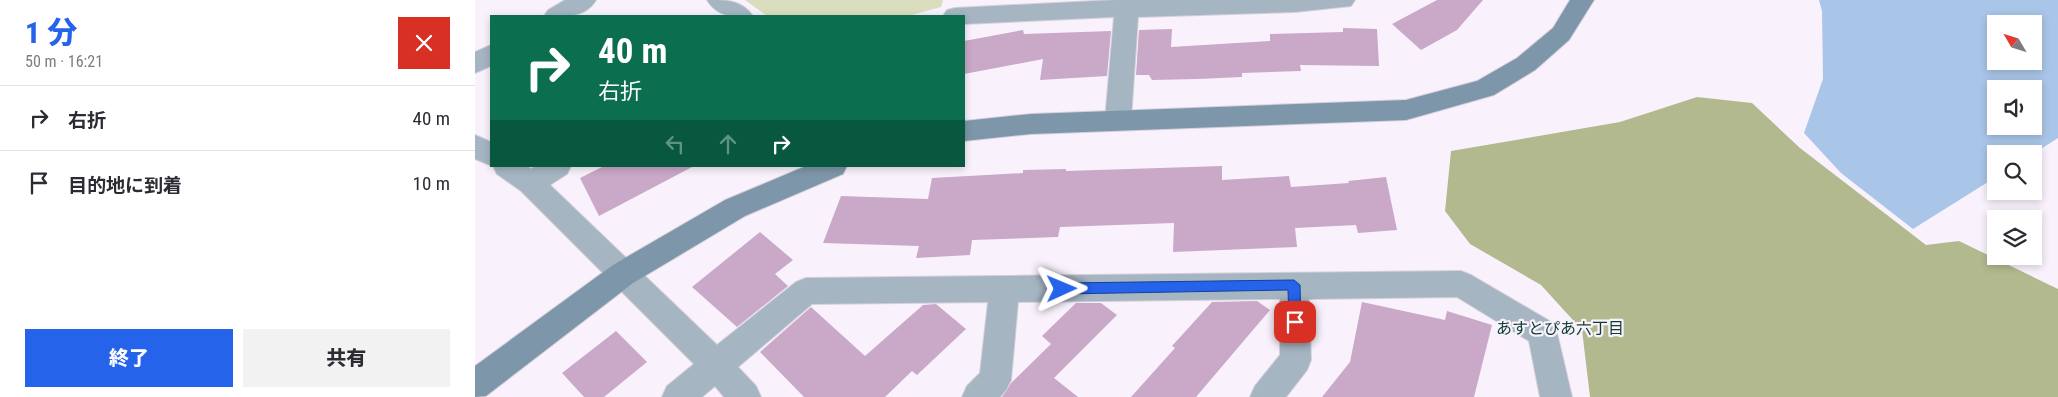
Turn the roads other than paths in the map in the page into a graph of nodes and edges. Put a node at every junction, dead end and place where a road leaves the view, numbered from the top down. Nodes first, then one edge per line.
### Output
1 (584, 0) edge
2 (719, 0) edge
3 (956, 0) edge
4 (1343, 0) edge
5 (1581, 0) edge
6 (1303, 2) edge
7 (1127, 4) edge
8 (558, 15) edge
9 (740, 15) edge
10 (955, 15) edge
11 (965, 15) edge
12 (490, 55) edge
13 (475, 64) edge
14 (1118, 120) junction
15 (965, 131) edge
16 (475, 145) edge
17 (490, 155) edge
18 (507, 167) edge
19 (556, 167) edge
20 (832, 167) edge
21 (531, 183) junction
22 (623, 274) junction
23 (1294, 285) junction
24 (1004, 290) junction
25 (716, 365) junction
26 (475, 385) edge
27 (678, 397) edge
28 (745, 397) edge
29 (978, 397) edge
30 (1266, 397) edge
31 (1556, 397) edge

1 - 8 street
2 - 9 street
3 - 10 street
4 - 6 street
5 - 14 street
6 - 7 street
7 - 11 street
7 - 14 street
12 - 13 street
14 - 15 street
16 - 17 street
18 - 21 street
19 - 21 street
20 - 22 street
21 - 22 street
22 - 25 street
22 - 26 street
23 - 24 street
23 - 30 street
23 - 31 street
24 - 25 street
24 - 29 street
25 - 27 street
25 - 28 street

